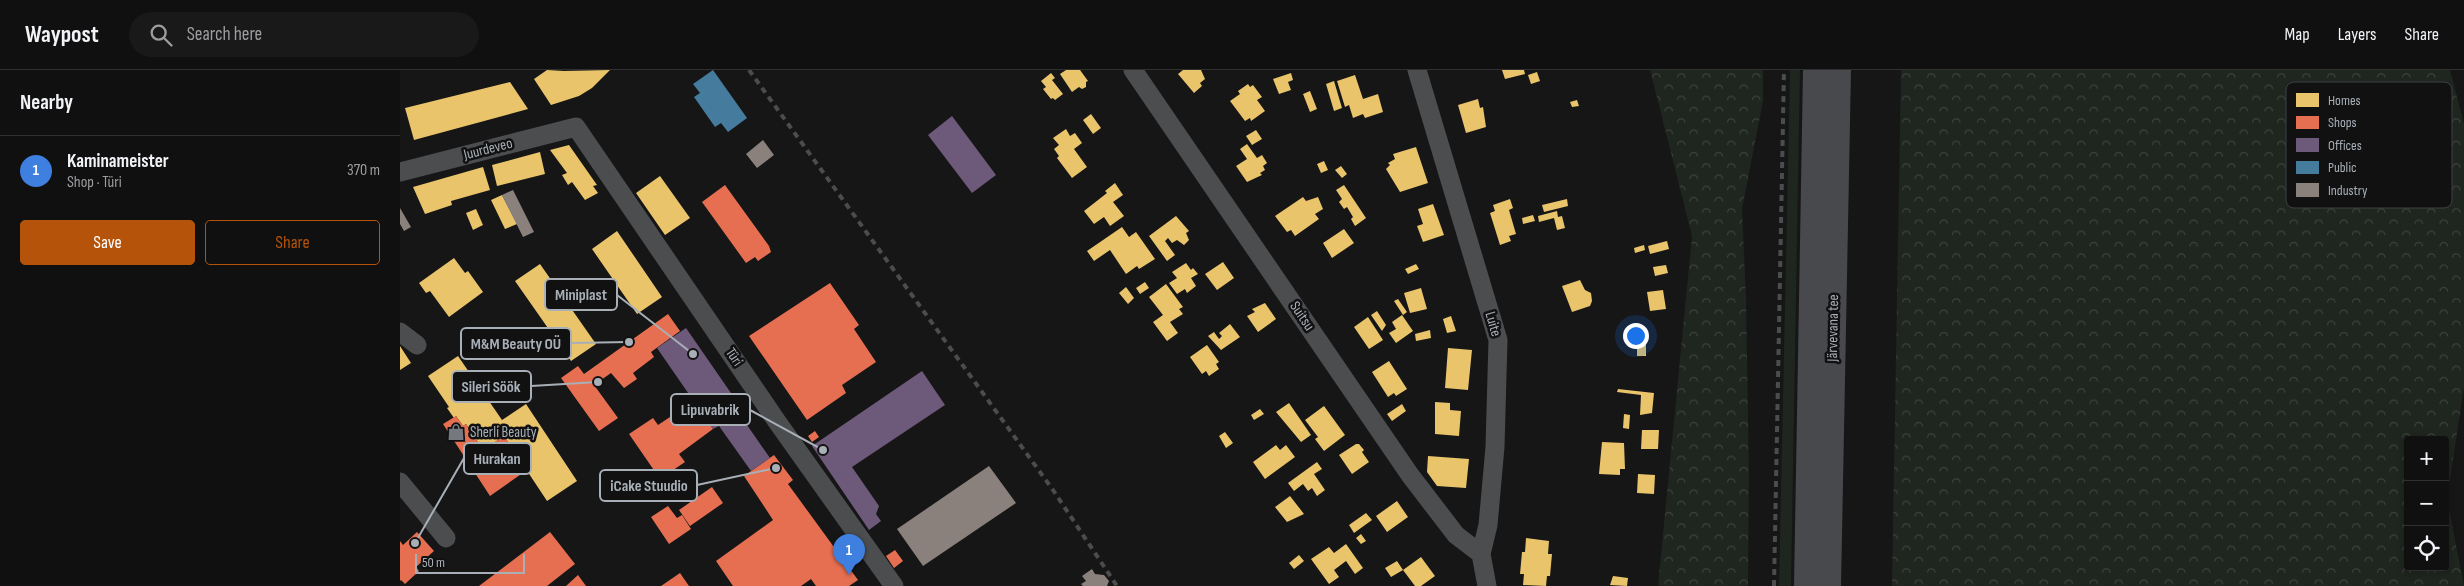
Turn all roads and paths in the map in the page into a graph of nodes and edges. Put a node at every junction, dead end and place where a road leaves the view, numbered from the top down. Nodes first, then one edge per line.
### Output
1 (1133, 70) edge
2 (1417, 70) edge
3 (1816, 70) edge
4 (1838, 70) edge
5 (576, 127) joint
6 (400, 172) edge
7 (400, 332) edge
8 (416, 345) dead end
9 (400, 482) edge
10 (446, 538) dead end
11 (1481, 554) junction
12 (894, 586) edge
13 (1487, 586) edge
14 (1807, 586) edge
15 (1828, 586) edge

1 - 11 street, Suitsu
2 - 11 street, Luite
3 - 14 highway, Järvevana tee
4 - 15 highway, Järvevana tee
5 - 6 street, Juurdeveo
5 - 12 street, Türi
7 - 8 street
9 - 10 street
11 - 13 street, Luite

